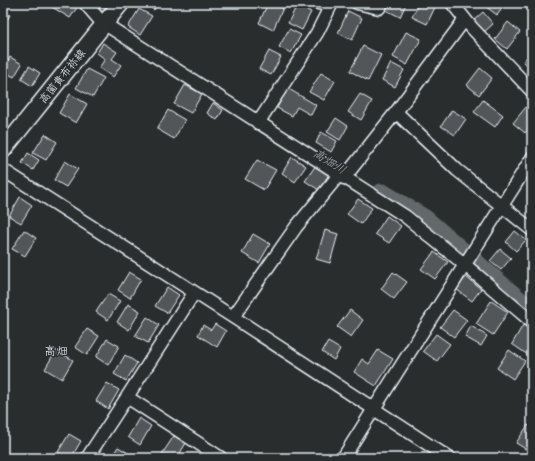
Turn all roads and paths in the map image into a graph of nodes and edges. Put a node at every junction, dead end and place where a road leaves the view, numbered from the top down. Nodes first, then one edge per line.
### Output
1 (85, 3) edge
2 (122, 3) edge
3 (318, 3) edge
4 (357, 3) edge
5 (382, 3) edge
6 (452, 3) edge
7 (334, 4) edge
8 (465, 19) junction
9 (105, 24) junction
10 (532, 91) edge
11 (396, 112) junction
12 (260, 119) junction
13 (3, 150) edge
14 (532, 158) edge
15 (3, 170) edge
16 (345, 175) junction
17 (501, 207) junction
18 (532, 230) edge
19 (467, 259) junction
20 (194, 293) junction
21 (234, 317) junction
22 (532, 322) edge
23 (127, 397) junction
24 (374, 409) junction
25 (87, 458) edge
26 (221, 458) edge
27 (343, 458) edge
28 (449, 458) edge

1 - 9 street
2 - 9 main road, 高薗貴布祢線
3 - 7 street
4 - 5 street
6 - 8 street
7 - 12 street
8 - 10 street
8 - 11 street
9 - 12 street
9 - 13 main road, 高薗貴布祢線
11 - 16 street
11 - 17 street
12 - 16 street
14 - 17 street
15 - 20 street
16 - 19 street
16 - 21 street
17 - 18 street
17 - 19 street
19 - 22 street
19 - 24 street
20 - 21 street
20 - 23 street
21 - 24 street
23 - 25 street
23 - 26 street
24 - 27 street
24 - 28 street

